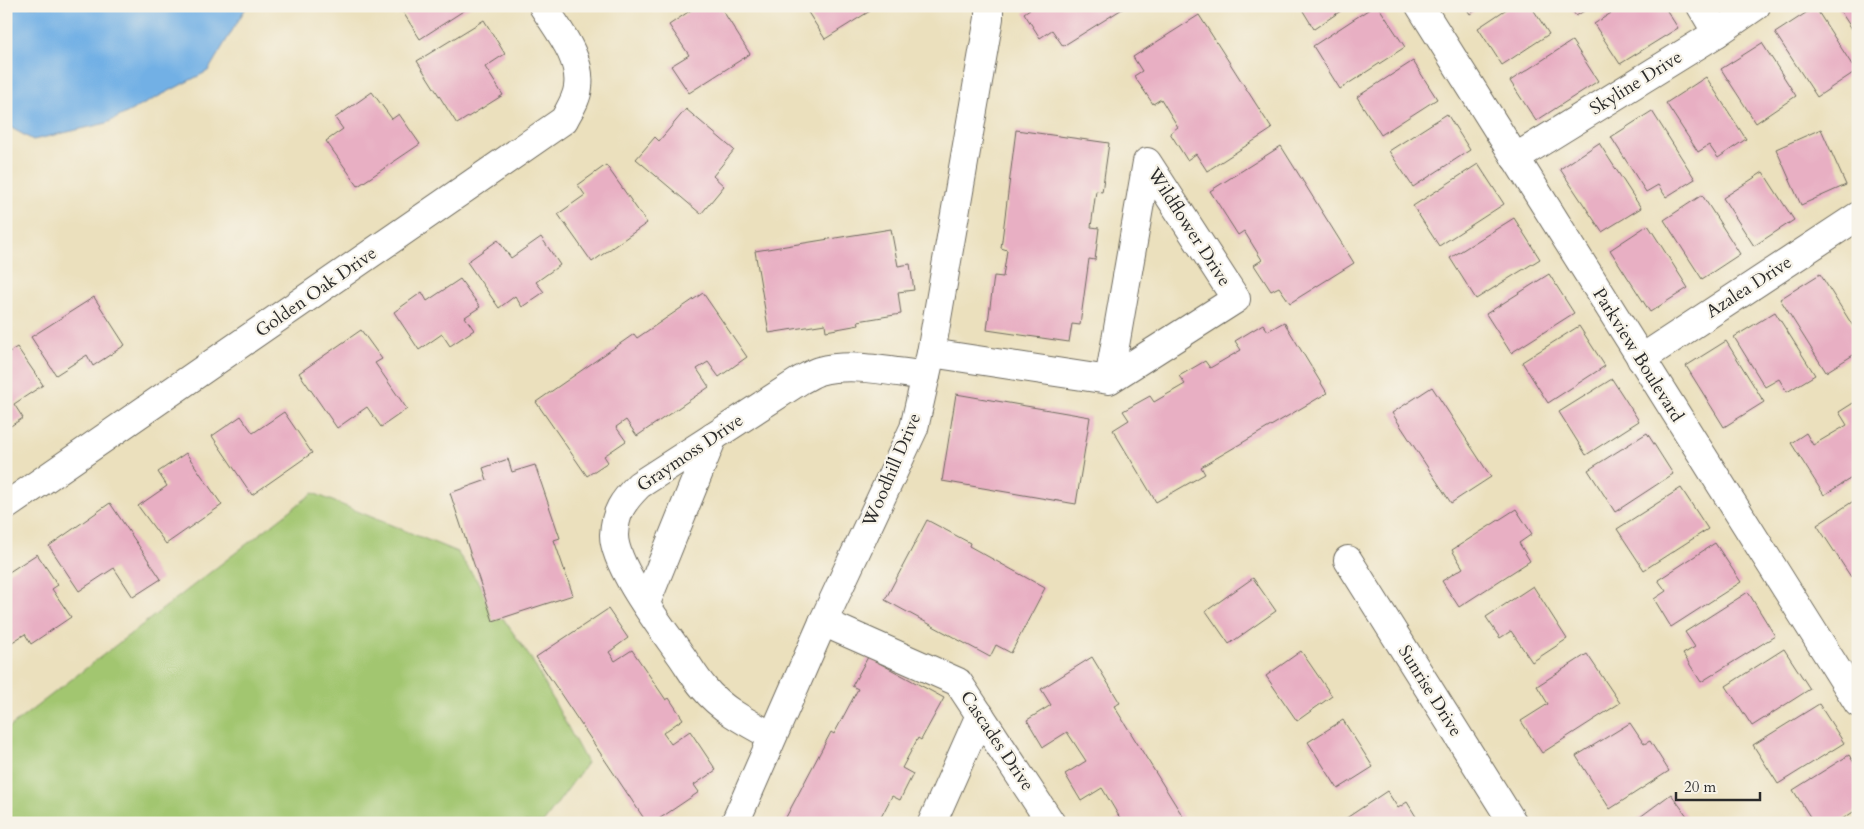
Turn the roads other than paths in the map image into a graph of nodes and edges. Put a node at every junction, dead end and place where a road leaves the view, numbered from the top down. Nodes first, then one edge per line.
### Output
1 (543, 6) edge
2 (989, 6) edge
3 (1420, 6) edge
4 (1700, 6) edge
5 (1756, 6) edge
6 (1718, 33) junction
7 (1515, 158) junction
8 (1858, 216) edge
9 (1640, 359) junction
10 (928, 364) junction
11 (1109, 380) junction
12 (712, 438) junction
13 (6, 506) edge
14 (1348, 560) dead end
15 (646, 603) junction
16 (823, 622) junction
17 (1858, 703) edge
18 (980, 715) junction
19 (772, 736) junction
20 (735, 823) edge
21 (932, 823) edge
22 (1051, 823) edge
23 (1513, 823) edge

1 - 13 street, Golden Oak Drive
2 - 10 street, Woodhill Drive
3 - 7 street, Parkview Boulevard
4 - 6 street
5 - 6 street, Skyline Drive
6 - 7 street, Skyline Drive
7 - 9 street, Parkview Boulevard
8 - 9 street, Azalea Drive
9 - 17 street, Parkview Boulevard
10 - 11 street
10 - 12 street, Graymoss Drive
10 - 16 street, Woodhill Drive
11 - 11 street, Wildflower Drive
12 - 15 street
12 - 15 street, Graymoss Drive
14 - 23 street, Sunrise Drive
15 - 19 street, Graymoss Drive
16 - 18 street, Cascades Drive
16 - 19 street, Woodhill Drive
18 - 21 street
18 - 22 street, Cascades Drive
19 - 20 street, Woodhill Drive

